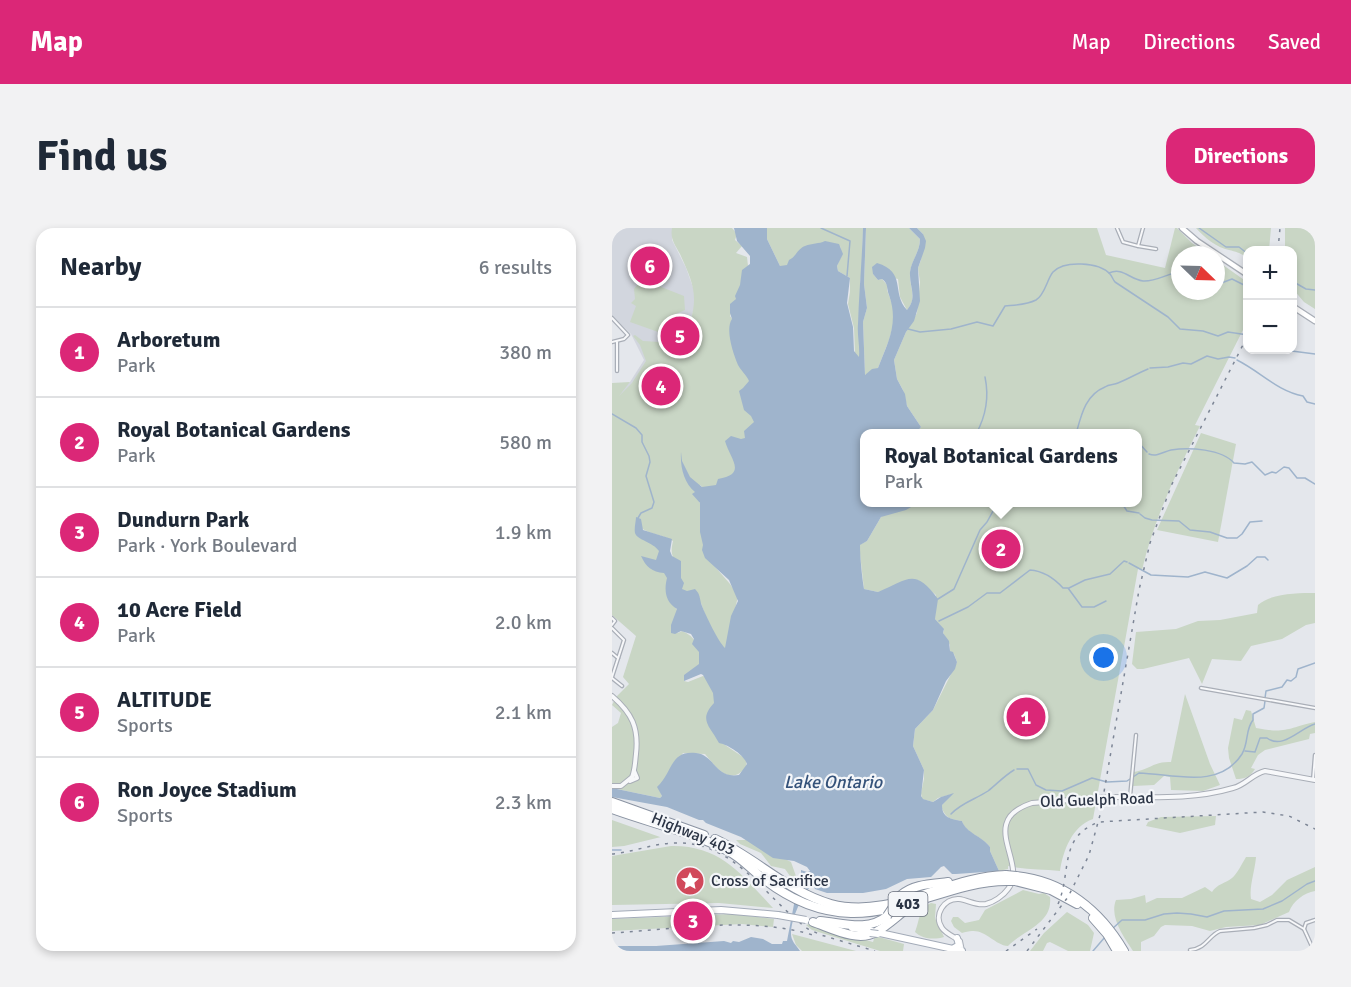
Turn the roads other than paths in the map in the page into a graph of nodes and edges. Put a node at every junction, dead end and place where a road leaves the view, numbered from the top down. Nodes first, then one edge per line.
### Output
1 (1117, 228) edge
2 (1143, 228) edge
3 (1182, 228) edge
4 (1133, 245) junction
5 (1156, 249) dead end
6 (1243, 272) edge
7 (1297, 309) edge
8 (612, 318) edge
9 (1315, 321) edge
10 (612, 342) edge
11 (617, 342) junction
12 (617, 371) dead end
13 (613, 620) edge
14 (612, 627) edge
15 (612, 653) edge
16 (618, 658) junction
17 (612, 677) edge
18 (622, 686) dead end
19 (1201, 688) dead end
20 (612, 696) edge
21 (1315, 708) edge
22 (1136, 735) dead end
23 (1315, 755) edge
24 (1314, 780) edge
25 (612, 786) edge
26 (1130, 797) junction
27 (612, 802) edge
28 (612, 808) edge
29 (1011, 878) junction
30 (970, 880) junction
31 (949, 892) junction
32 (612, 915) edge
33 (1315, 920) edge
34 (813, 921) junction
35 (1304, 929) junction
36 (957, 938) junction
37 (1121, 949) edge
38 (955, 950) edge
39 (1190, 950) edge
40 (962, 951) edge
41 (1314, 951) edge

1 - 4 street
2 - 4 street
3 - 6 main road
4 - 5 street
7 - 9 main road
8 - 11 street
10 - 11 street
11 - 12 street
13 - 14 street
14 - 16 street
15 - 16 street
16 - 17 street
17 - 18 street
19 - 21 street
20 - 25 street
22 - 26 street
23 - 24 street
24 - 26 street, Old Guelph Road
26 - 36 street, Old Guelph Road, bridge
27 - 30 highway, Highway 403 / 403
28 - 31 highway, Highway 403 / 403
29 - 30 highway, Highway 403 / 403
29 - 31 highway, Highway 403 / 403
29 - 37 highway, Highway 403 / 403
30 - 34 highway, bridge
31 - 34 highway
32 - 34 main road, bridge
33 - 35 street
34 - 38 main road
35 - 39 street
35 - 41 street
36 - 38 main road
36 - 40 street, Old Guelph Road
38 - 40 main road

